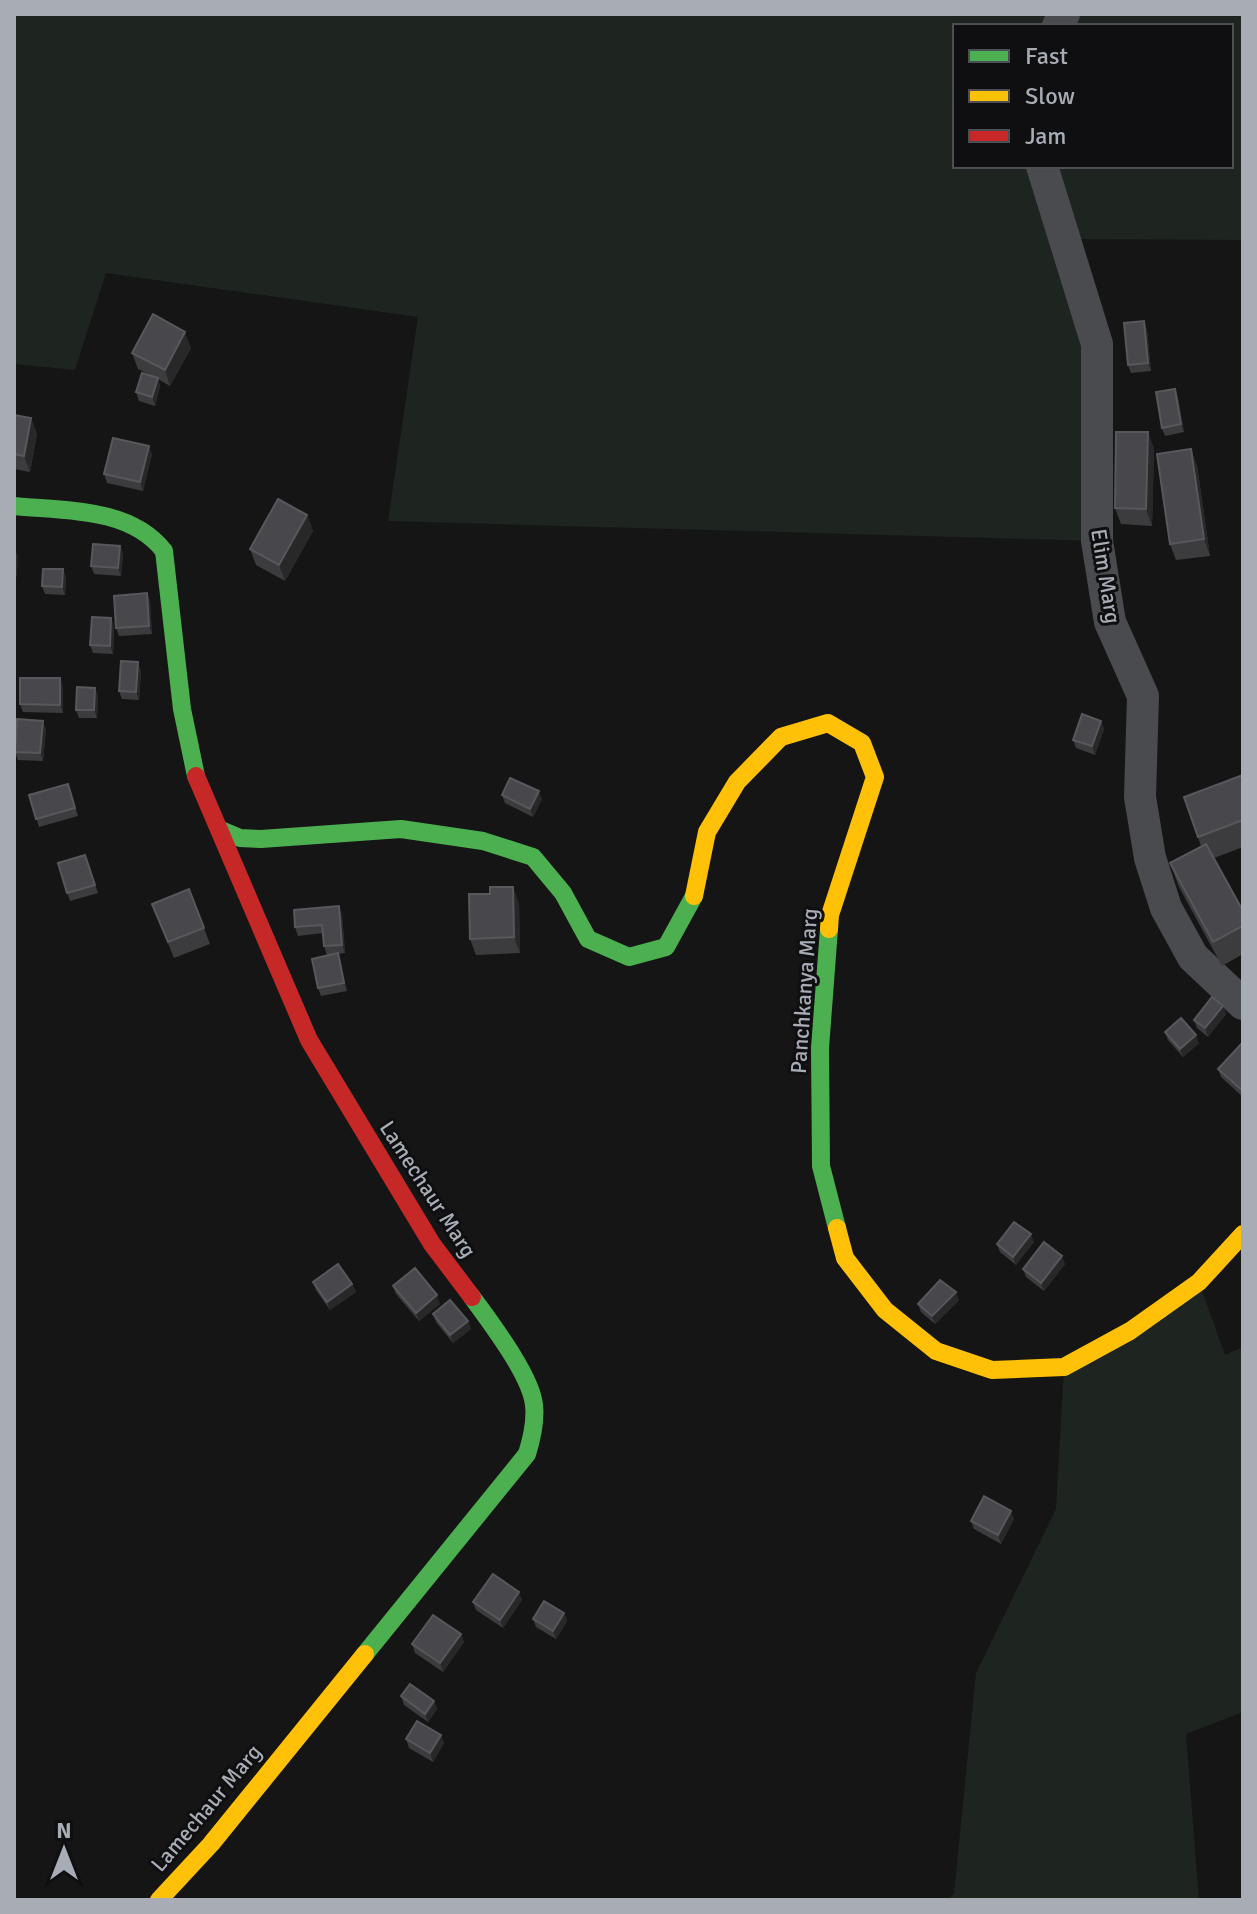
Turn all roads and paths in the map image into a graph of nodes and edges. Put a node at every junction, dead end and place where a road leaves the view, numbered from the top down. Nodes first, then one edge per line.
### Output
1 (1043, 168) edge
2 (14, 506) edge
3 (221, 830) junction
4 (1243, 1004) edge
5 (1243, 1234) edge
6 (159, 1900) edge

1 - 4 street, Elim Marg
2 - 3 street, Lamechaur Marg
3 - 5 street, Panchkanya Marg
3 - 6 street, Lamechaur Marg

